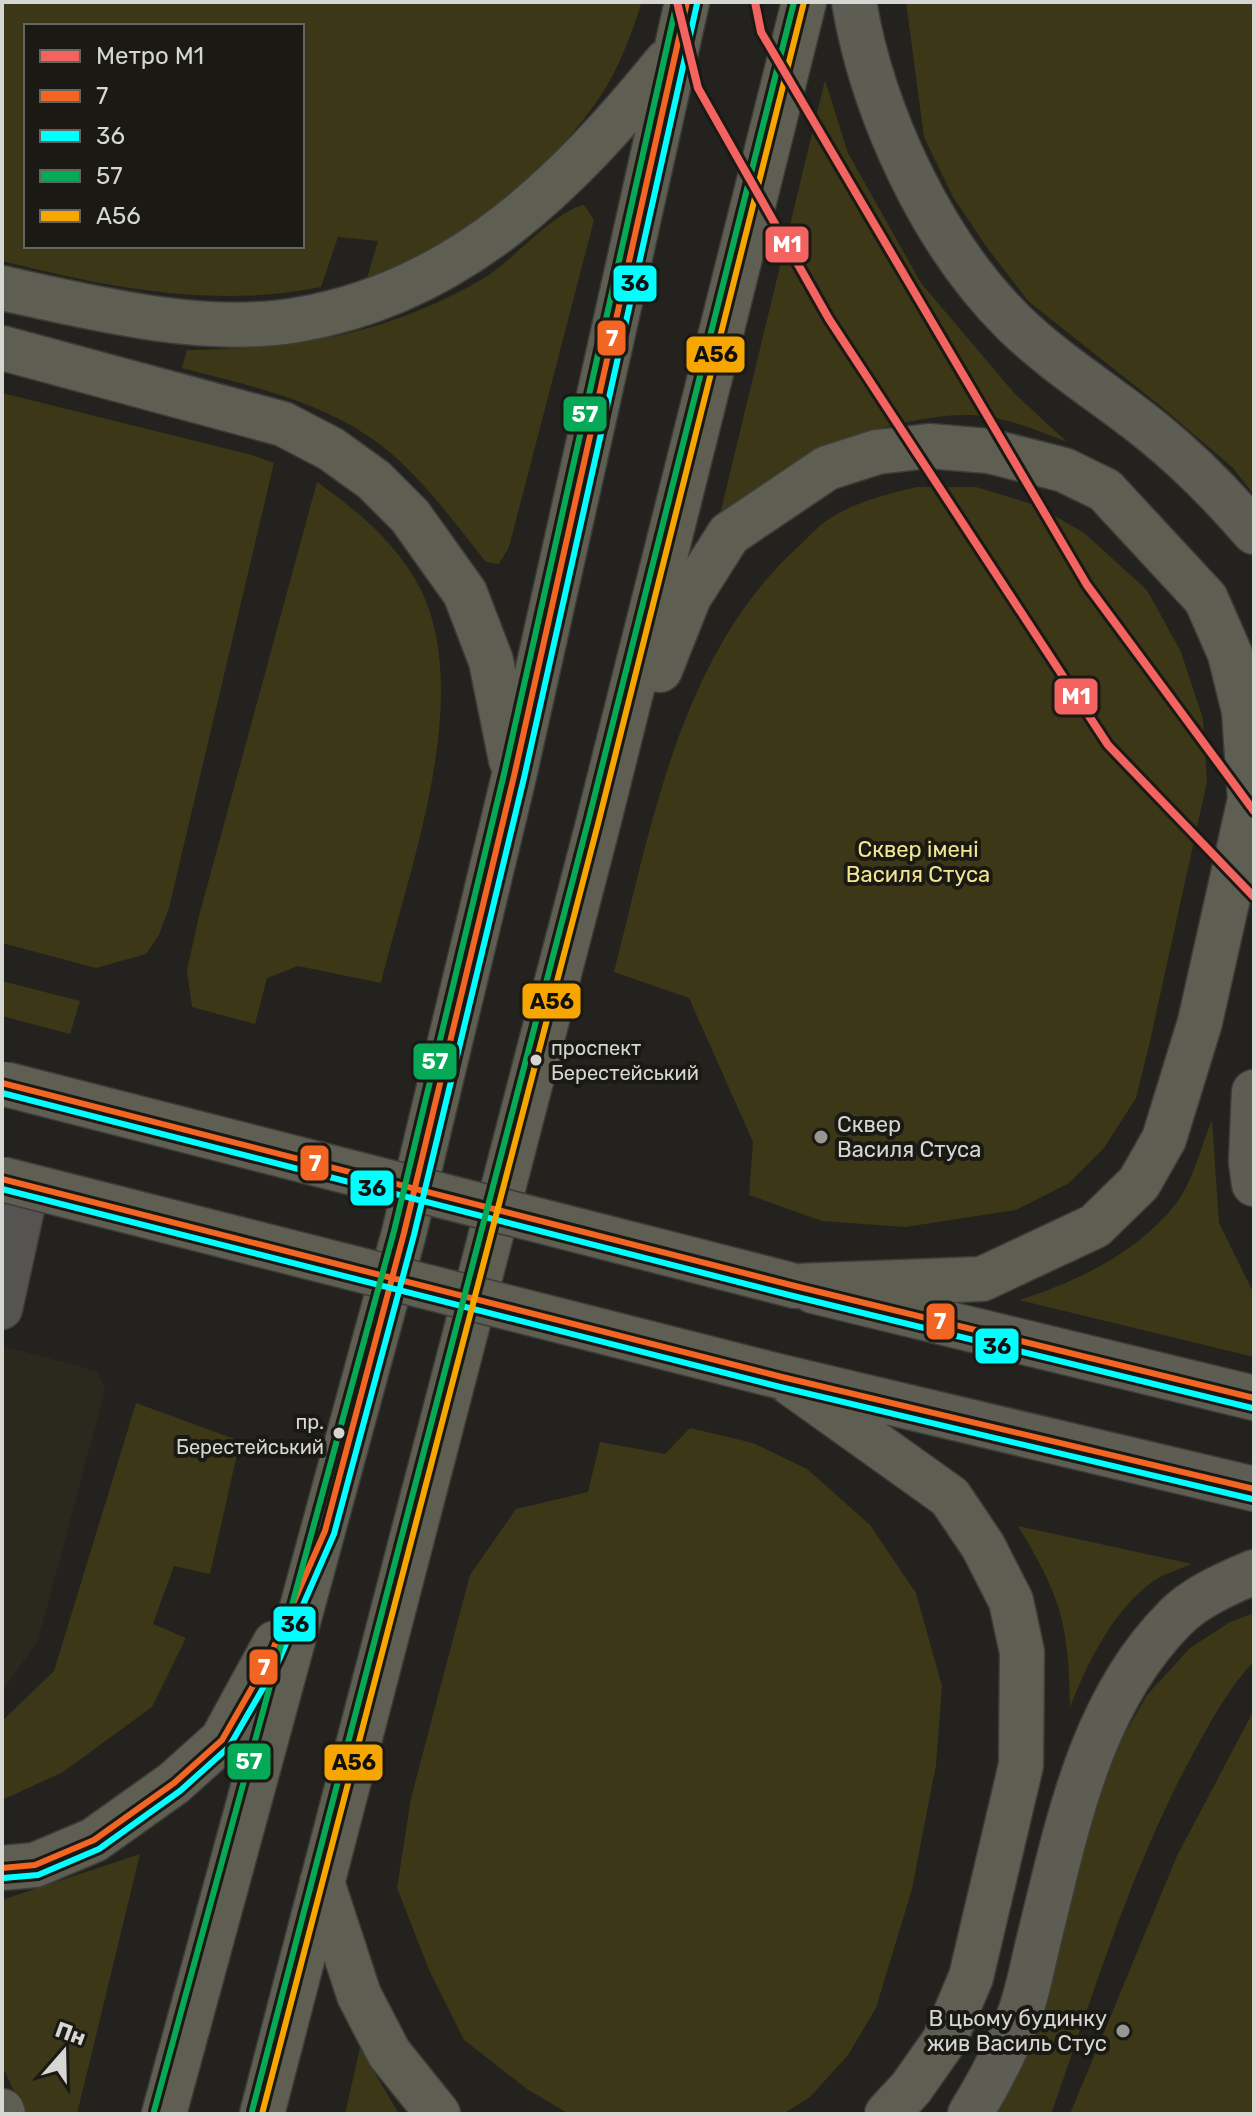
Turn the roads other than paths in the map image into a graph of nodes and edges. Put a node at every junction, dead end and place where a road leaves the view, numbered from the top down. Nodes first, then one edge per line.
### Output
1 (687, 2) edge
2 (804, 2) edge
3 (854, 2) edge
4 (673, 54) junction
5 (2, 288) edge
6 (2, 348) edge
7 (1254, 532) edge
8 (514, 776) junction
9 (599, 820) junction
10 (3, 1084) edge
11 (1254, 1092) edge
12 (16, 1183) edge
13 (1254, 1184) edge
14 (795, 1286) junction
15 (2, 1309) edge
16 (782, 1377) junction
17 (1254, 1398) edge
18 (1254, 1489) edge
19 (325, 1531) junction
20 (1254, 1572) edge
21 (2, 1868) edge
22 (322, 1882) junction
23 (164, 2114) edge
24 (262, 2114) edge
25 (438, 2114) edge
26 (887, 2114) edge
27 (970, 2114) edge

1 - 4 highway
2 - 9 highway
3 - 7 main road
4 - 5 highway
4 - 8 highway
6 - 8 highway
8 - 19 highway
9 - 14 highway
9 - 22 highway
10 - 14 highway, bridge
11 - 13 main road
12 - 15 lane
12 - 16 highway, bridge
14 - 17 main road
16 - 18 main road
16 - 26 highway
19 - 21 highway
19 - 23 highway
20 - 27 main road
22 - 24 highway
22 - 25 highway

